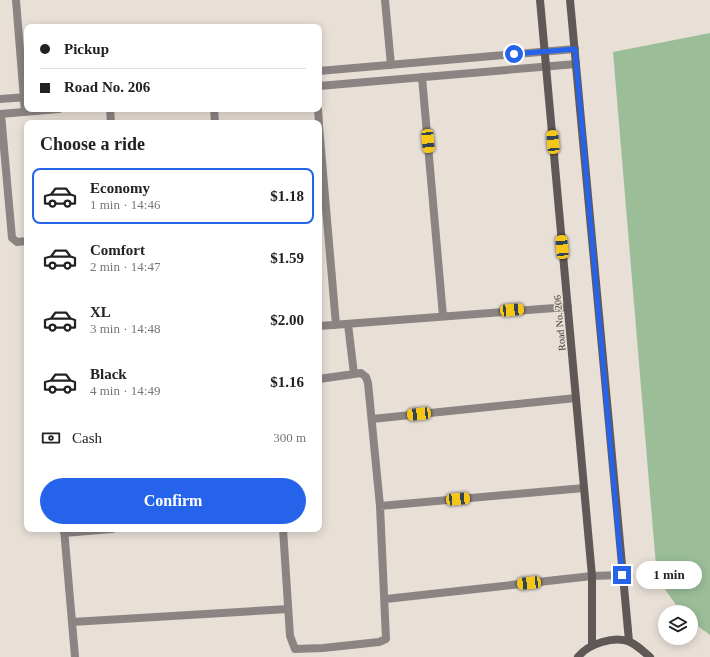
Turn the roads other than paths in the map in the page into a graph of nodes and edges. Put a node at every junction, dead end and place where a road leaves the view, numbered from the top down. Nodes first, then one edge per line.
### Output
1 (16, 0) edge
2 (385, 0) edge
3 (540, 0) edge
4 (570, 0) edge
5 (575, 49) junction
6 (544, 51) junction
7 (576, 64) junction
8 (391, 65) junction
9 (546, 66) junction
10 (322, 71) edge
11 (422, 77) junction
12 (24, 86) edge
13 (322, 86) edge
14 (24, 97) edge
15 (0, 99) edge
16 (25, 112) edge
17 (1, 114) edge
18 (322, 159) edge
19 (24, 241) edge
20 (568, 307) junction
21 (443, 316) junction
22 (348, 324) junction
23 (336, 325) junction
24 (322, 326) edge
25 (354, 374) junction
26 (322, 379) edge
27 (576, 398) junction
28 (372, 419) junction
29 (584, 488) junction
30 (380, 506) junction
31 (64, 532) edge
32 (283, 532) edge
33 (622, 575) junction
34 (592, 576) junction
35 (386, 599) junction
36 (288, 608) junction
37 (72, 622) junction
38 (629, 641) junction
39 (592, 645) junction
40 (322, 648) junction
41 (75, 657) edge
42 (323, 657) edge
43 (578, 657) edge
44 (650, 657) edge

1 - 12 street
2 - 8 street
3 - 6 street, Road No. 206
4 - 5 street
5 - 6 street
5 - 7 street
6 - 8 street
6 - 9 street, Road No. 206
7 - 9 street
7 - 33 street
8 - 10 street
9 - 11 street
9 - 20 street, Road No. 206
11 - 13 street
11 - 21 street
14 - 15 street
16 - 17 street
17 - 19 street
18 - 23 street
20 - 21 street
20 - 27 street, Road No. 206
21 - 22 street
22 - 23 street
22 - 25 street
23 - 24 street
25 - 26 street
25 - 28 street
27 - 28 street
27 - 29 street, Road No. 206
28 - 30 street
29 - 30 street
29 - 34 street, Road No. 206
30 - 35 street
31 - 37 street
32 - 36 street
33 - 34 street
33 - 38 street
34 - 35 street
34 - 39 street, Road No. 206
35 - 40 street
36 - 37 street
36 - 40 street
37 - 41 street
38 - 39 street
38 - 44 street
39 - 43 street
40 - 42 street

